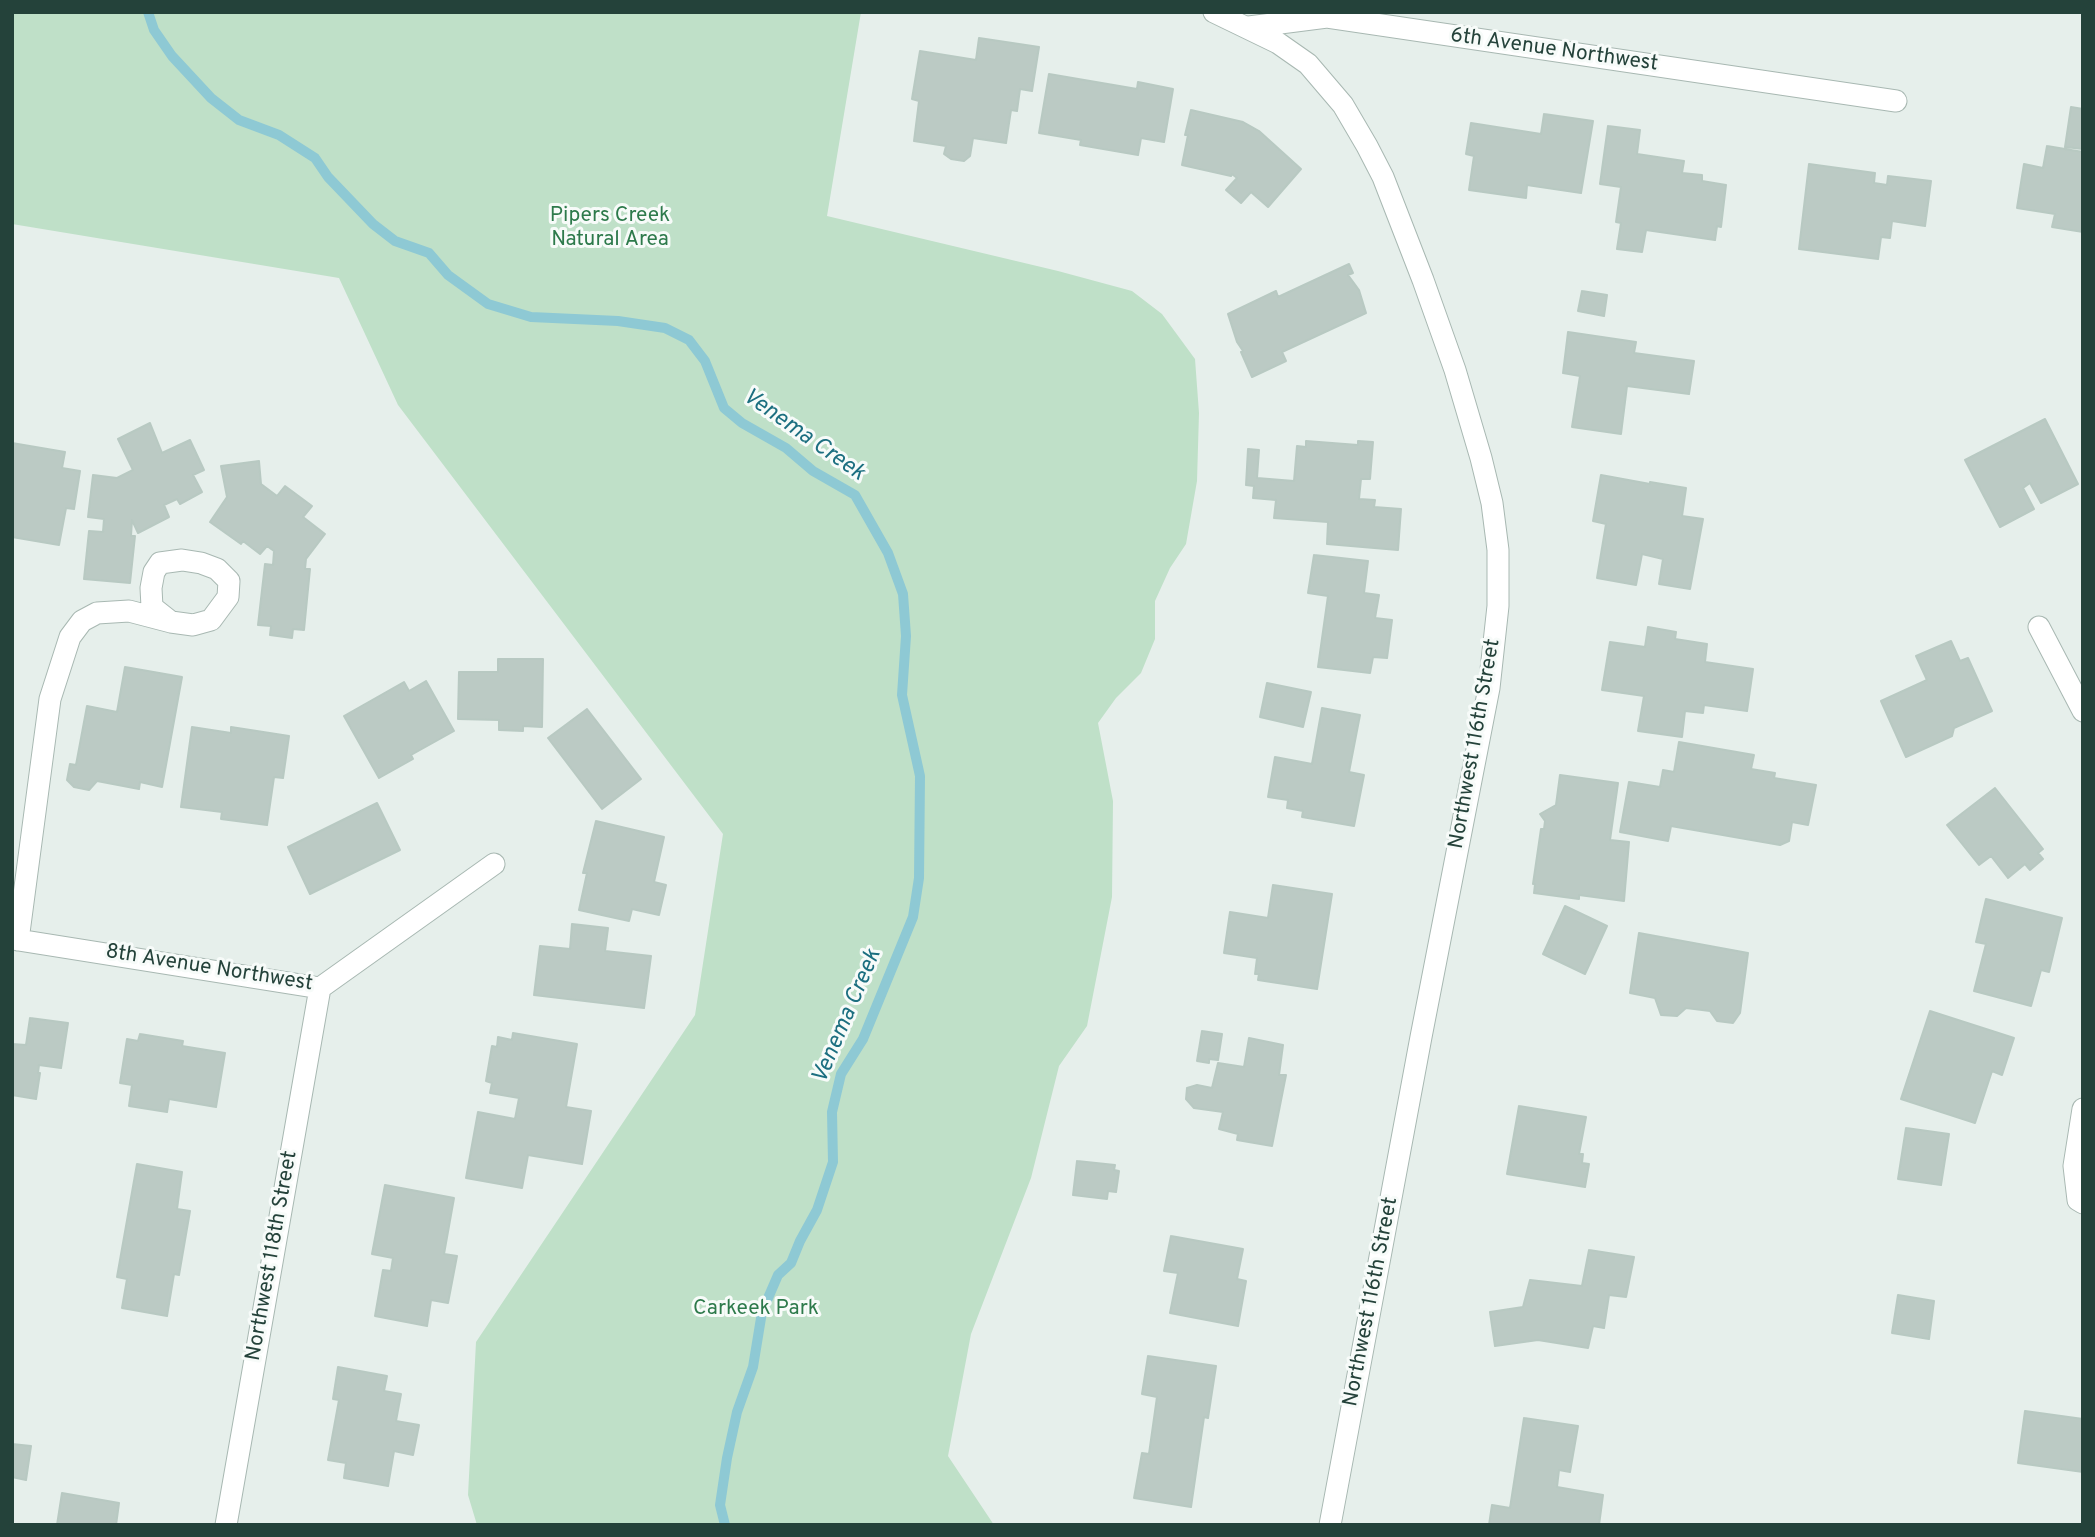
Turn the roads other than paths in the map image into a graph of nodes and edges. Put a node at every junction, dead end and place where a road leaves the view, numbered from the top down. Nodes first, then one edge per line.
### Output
1 (1214, 12) edge
2 (1250, 27) junction
3 (1896, 101) dead end
4 (171, 622) dead end
5 (2039, 627) dead end
6 (2083, 712) edge
7 (494, 864) dead end
8 (15, 939) edge
9 (320, 988) junction
10 (2083, 1109) edge
11 (2080, 1202) edge
12 (226, 1525) edge
13 (1330, 1525) edge

1 - 2 street
2 - 3 street, 6th Avenue Northwest
2 - 13 street, Northwest 116th Street
4 - 8 street
5 - 6 street
7 - 9 street, 8th Avenue Northwest
8 - 9 street, 8th Avenue Northwest
9 - 12 street, Northwest 118th Street
10 - 11 street

